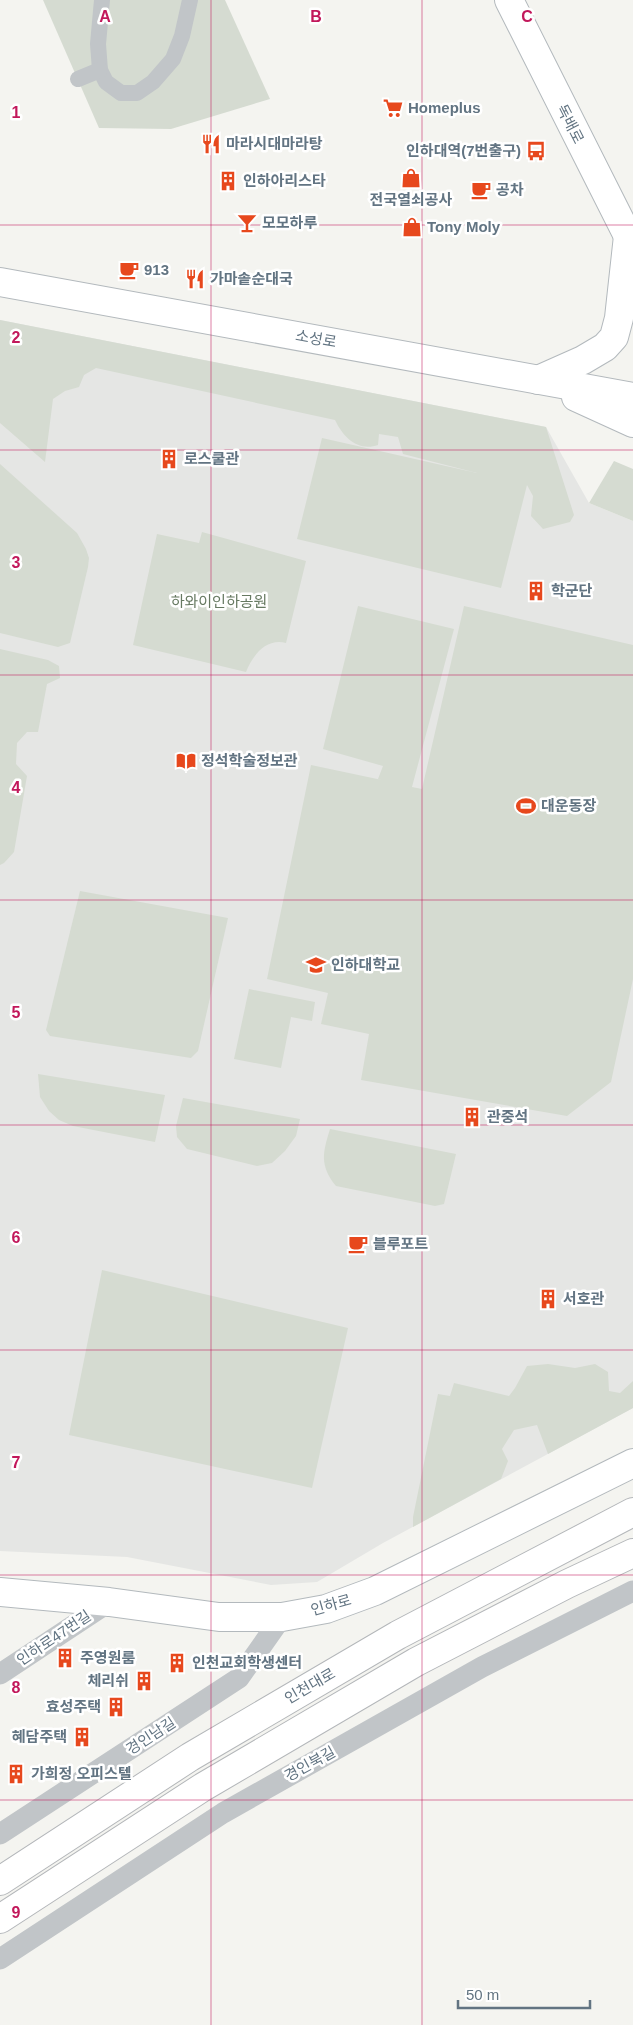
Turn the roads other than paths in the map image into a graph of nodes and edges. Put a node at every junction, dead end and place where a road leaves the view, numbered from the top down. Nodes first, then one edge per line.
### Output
1 (102, 0) edge
2 (190, 0) edge
3 (509, 0) edge
4 (100, 70) junction
5 (78, 79) dead end
6 (630, 241) edge
7 (0, 282) edge
8 (538, 380) junction
9 (633, 397) edge
10 (633, 423) edge
11 (633, 1463) edge
12 (633, 1512) edge
13 (633, 1553) edge
14 (633, 1591) edge
15 (0, 1592) edge
16 (109, 1602) junction
17 (282, 1617) junction
18 (0, 1674) edge
19 (0, 1834) edge
20 (0, 1881) edge
21 (0, 1919) edge
22 (0, 1959) edge

1 - 4 street
2 - 4 street
3 - 6 main road, 독배로
4 - 5 street
6 - 8 main road
7 - 8 main road, 소성로
8 - 9 main road, 소성로
8 - 10 main road
11 - 17 main road, 인하로
12 - 20 main road, 인천대로
13 - 21 main road
14 - 22 street, 경인북길
15 - 16 main road, 인하로
16 - 17 main road, 인하로
16 - 18 street, 인하로47번길
17 - 19 street, 경인남길

